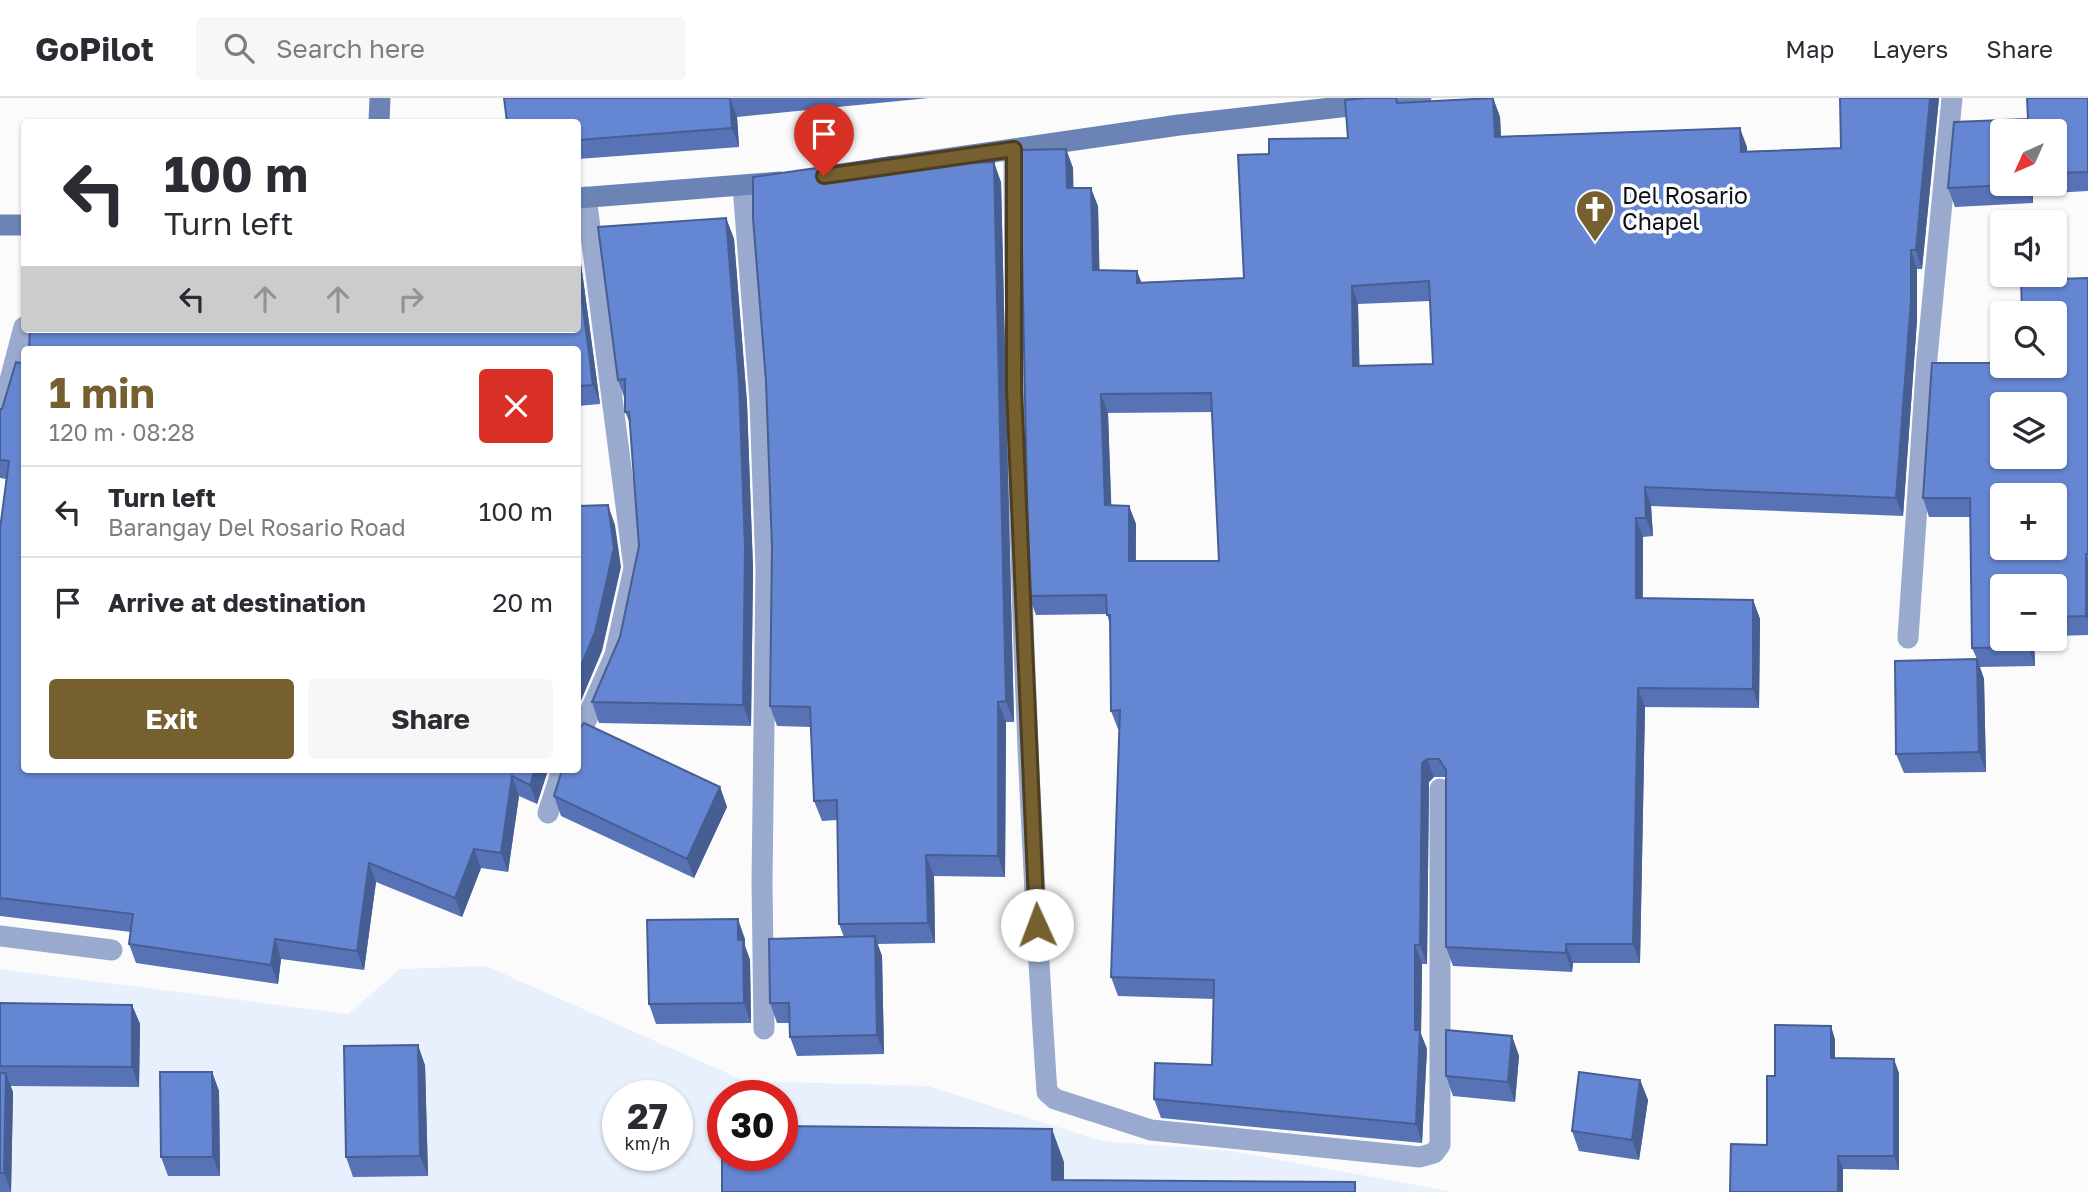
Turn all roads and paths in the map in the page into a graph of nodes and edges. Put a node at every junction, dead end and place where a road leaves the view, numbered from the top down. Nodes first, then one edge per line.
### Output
1 (380, 98) edge
2 (1421, 98) edge
3 (1952, 98) edge
4 (379, 119) edge
5 (1014, 149) junction
6 (852, 172) edge
7 (797, 180) edge
8 (743, 187) junction
9 (582, 198) edge
10 (0, 225) edge
11 (21, 225) edge
12 (22, 333) edge
13 (0, 418) edge
14 (1908, 638) dead end
15 (581, 732) edge
16 (561, 773) edge
17 (1440, 789) edge
18 (548, 813) dead end
19 (0, 936) edge
20 (112, 950) dead end
21 (764, 1030) dead end

1 - 4 main road
2 - 5 main road
3 - 14 street
5 - 6 main road
5 - 17 street
7 - 8 main road
8 - 9 main road
8 - 21 street
9 - 15 street
10 - 11 main road
12 - 13 street
16 - 18 street
19 - 20 street

